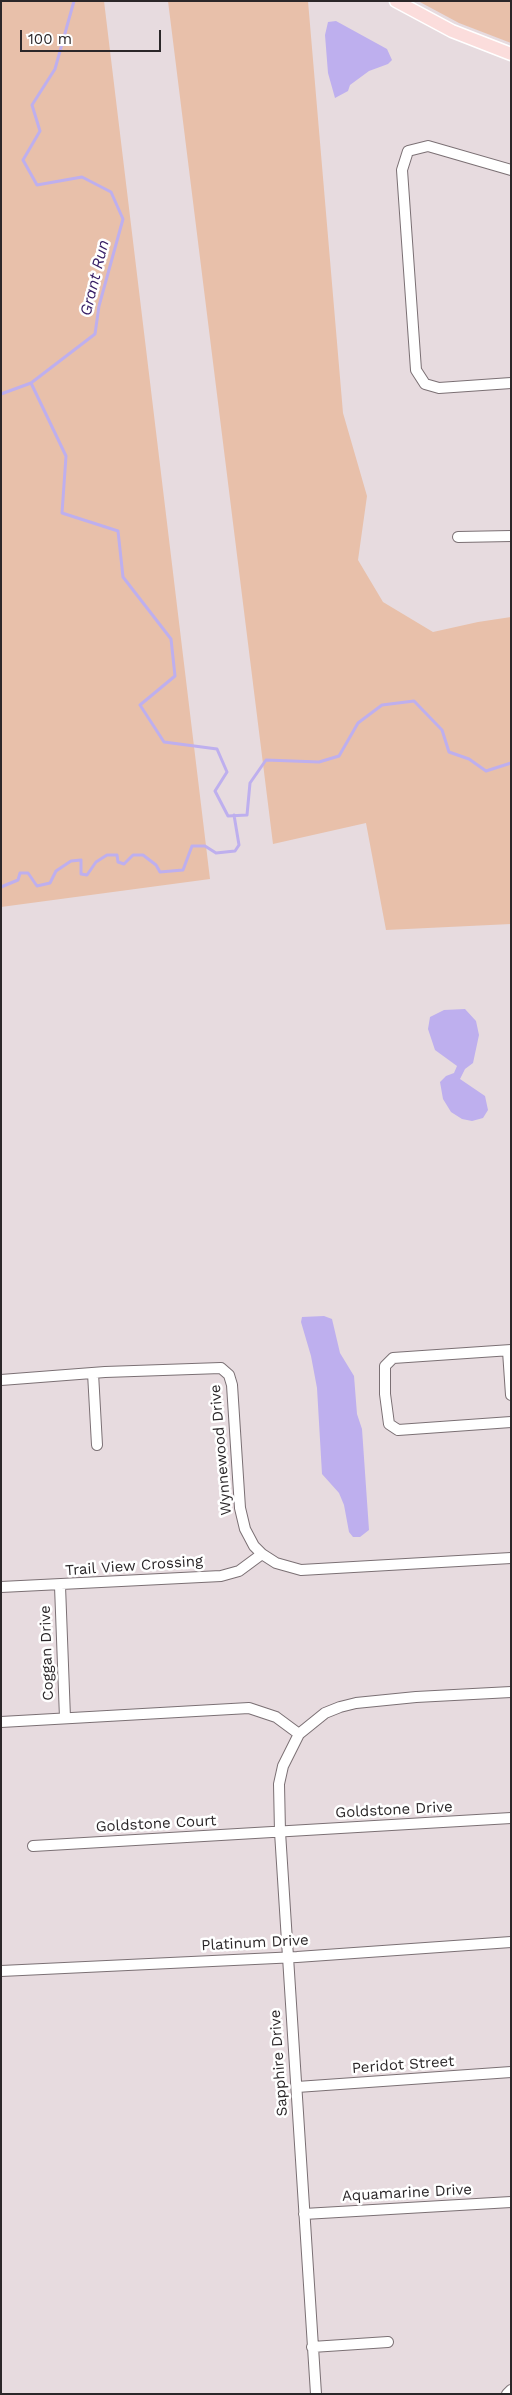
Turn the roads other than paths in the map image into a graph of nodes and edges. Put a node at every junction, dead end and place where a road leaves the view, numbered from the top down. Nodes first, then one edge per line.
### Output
1 (396, 1) edge
2 (511, 54) edge
3 (511, 170) edge
4 (511, 383) edge
5 (511, 536) edge
6 (458, 537) dead end
7 (509, 1350) edge
8 (93, 1373) junction
9 (1, 1380) edge
10 (511, 1395) edge
11 (511, 1422) edge
12 (97, 1445) dead end
13 (262, 1554) junction
14 (511, 1558) edge
15 (60, 1586) junction
16 (1, 1588) edge
17 (511, 1692) edge
18 (65, 1718) junction
19 (1, 1722) edge
20 (299, 1734) junction
21 (511, 1818) edge
22 (280, 1832) junction
23 (34, 1846) dead end
24 (511, 1942) edge
25 (286, 1957) junction
26 (1, 1971) edge
27 (511, 2072) edge
28 (296, 2087) junction
29 (511, 2202) edge
30 (304, 2214) junction
31 (388, 2342) dead end
32 (312, 2347) junction
33 (511, 2390) edge
34 (316, 2394) edge
35 (507, 2394) edge

1 - 2 main road
3 - 4 street
5 - 6 street
7 - 10 street
7 - 11 street
8 - 9 street, Wynnewood Drive
8 - 12 street
8 - 13 street, Wynnewood Drive
13 - 14 street, Wynnewood Drive
13 - 15 street, Trail View Crossing
15 - 16 street, Trail View Crossing
15 - 18 street, Coggan Drive
17 - 20 street
18 - 19 street
18 - 20 street
20 - 22 street, Sapphire Drive
21 - 22 street, Goldstone Drive
22 - 23 street, Goldstone Court
22 - 25 street, Sapphire Drive
24 - 25 street, Platinum Drive
25 - 26 street, Platinum Drive
25 - 28 street, Sapphire Drive
27 - 28 street, Peridot Street
28 - 30 street, Sapphire Drive
29 - 30 street, Aquamarine Drive
30 - 32 street, Sapphire Drive
31 - 32 street
32 - 34 street, Sapphire Drive
33 - 35 street

